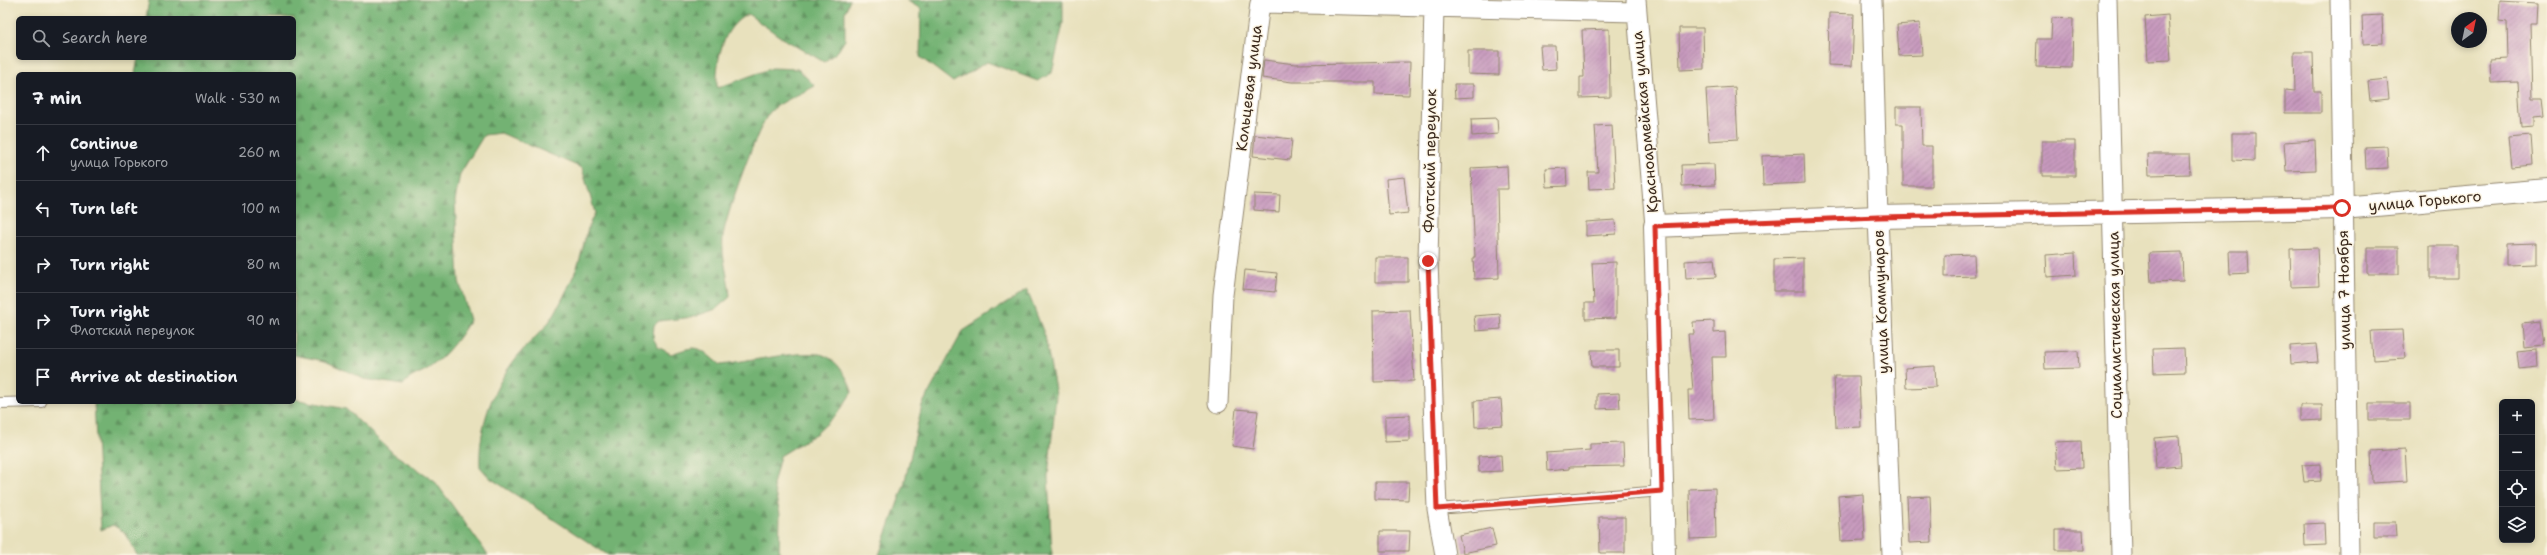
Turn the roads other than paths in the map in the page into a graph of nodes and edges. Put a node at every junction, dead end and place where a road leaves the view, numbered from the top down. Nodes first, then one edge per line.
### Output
1 (1872, 0) edge
2 (2107, 0) edge
3 (2340, 0) edge
4 (1260, 1) edge
5 (1635, 6) edge
6 (1434, 7) junction
7 (2547, 190) edge
8 (2342, 208) junction
9 (2113, 212) junction
10 (1878, 217) junction
11 (1655, 226) junction
12 (0, 403) edge
13 (16, 403) edge
14 (1218, 403) dead end
15 (1662, 491) junction
16 (1437, 509) junction
17 (1445, 555) edge
18 (1664, 555) edge
19 (1892, 555) edge
20 (2121, 555) edge
21 (2349, 555) edge

1 - 10 street, улица Коммунаров
2 - 9 street, Социалистическая улица
3 - 8 street, улица 7 Ноября
4 - 6 street, Кольцевая улица
4 - 14 street, Кольцевая улица
5 - 6 street, Кольцевая улица
5 - 11 street, Красноармейская улица
6 - 16 street, Флотский переулок
7 - 8 street, улица Горького
8 - 9 street, улица Горького
8 - 21 street, улица 7 Ноября
9 - 10 street, улица Горького
9 - 20 street, Социалистическая улица
10 - 11 street, улица Горького
10 - 19 street, улица Коммунаров
11 - 15 street, Красноармейская улица
12 - 13 lane
15 - 16 lane
15 - 18 street, Красноармейская улица
16 - 17 street, Флотский переулок

